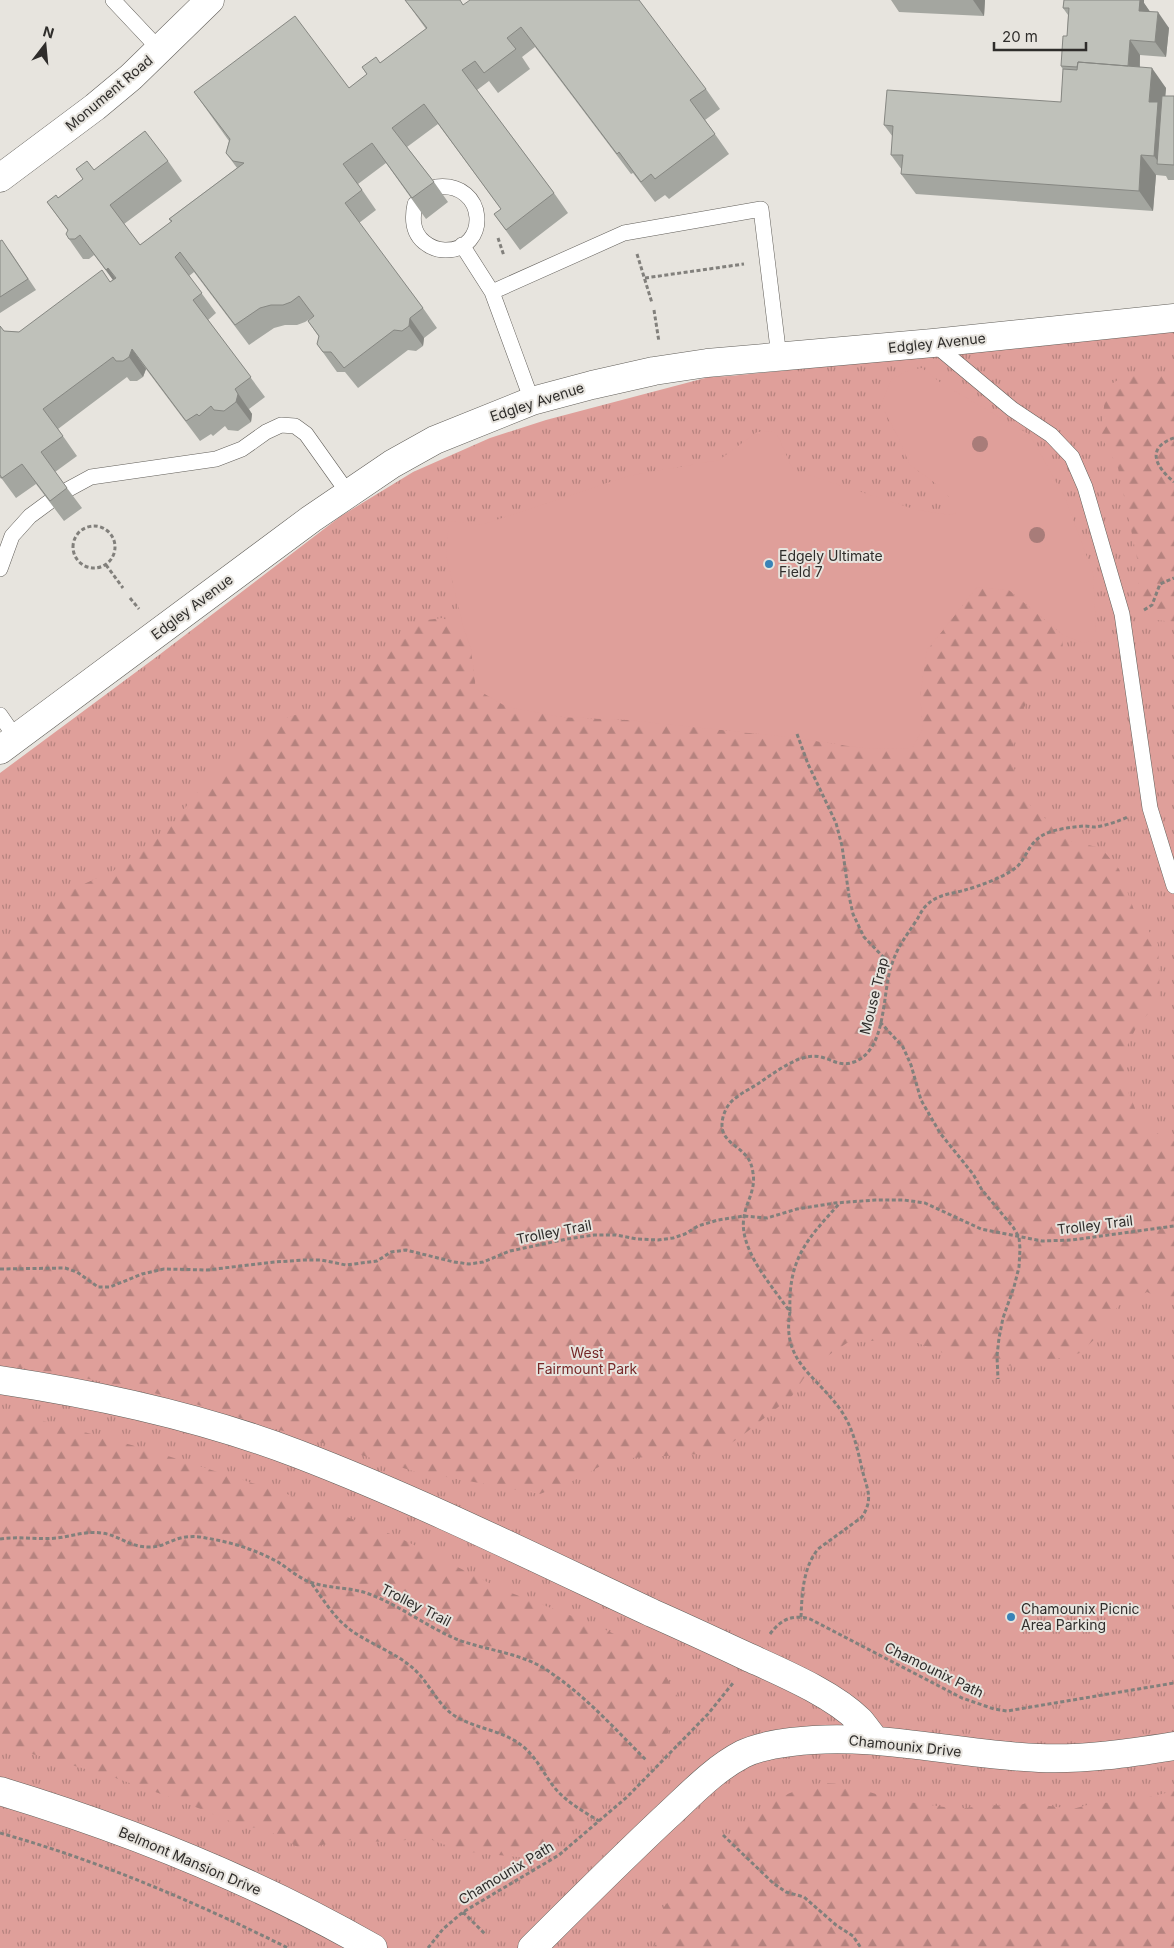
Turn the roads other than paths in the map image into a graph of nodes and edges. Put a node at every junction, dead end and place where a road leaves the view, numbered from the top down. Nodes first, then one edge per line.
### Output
1 (113, 0) edge
2 (210, 0) edge
3 (160, 50) junction
4 (0, 178) edge
5 (436, 187) dead end
6 (415, 204) edge
7 (462, 245) junction
8 (492, 292) junction
9 (1174, 318) edge
10 (933, 343) junction
11 (779, 357) junction
12 (532, 401) junction
13 (68, 490) edge
14 (348, 493) junction
15 (49, 502) edge
16 (0, 569) edge
17 (0, 715) edge
18 (8, 744) edge
19 (1174, 886) edge
20 (0, 1380) edge
21 (875, 1740) junction
22 (1174, 1746) edge
23 (0, 1791) edge
24 (373, 1948) edge
25 (532, 1948) edge

1 - 3 lane
2 - 3 street, Monument Road
3 - 4 street, Monument Road
5 - 7 lane
6 - 7 lane
7 - 8 lane
8 - 11 lane
8 - 12 lane
9 - 10 street, Edgley Avenue
10 - 11 street, Edgley Avenue
10 - 19 lane
11 - 12 street, Edgley Avenue
12 - 14 street, Edgley Avenue
13 - 14 lane
14 - 18 street, Edgley Avenue
15 - 16 lane
17 - 18 lane
20 - 21 street
21 - 22 street, Chamounix Drive
21 - 25 street, Chamounix Drive
23 - 24 street, Belmont Mansion Drive

